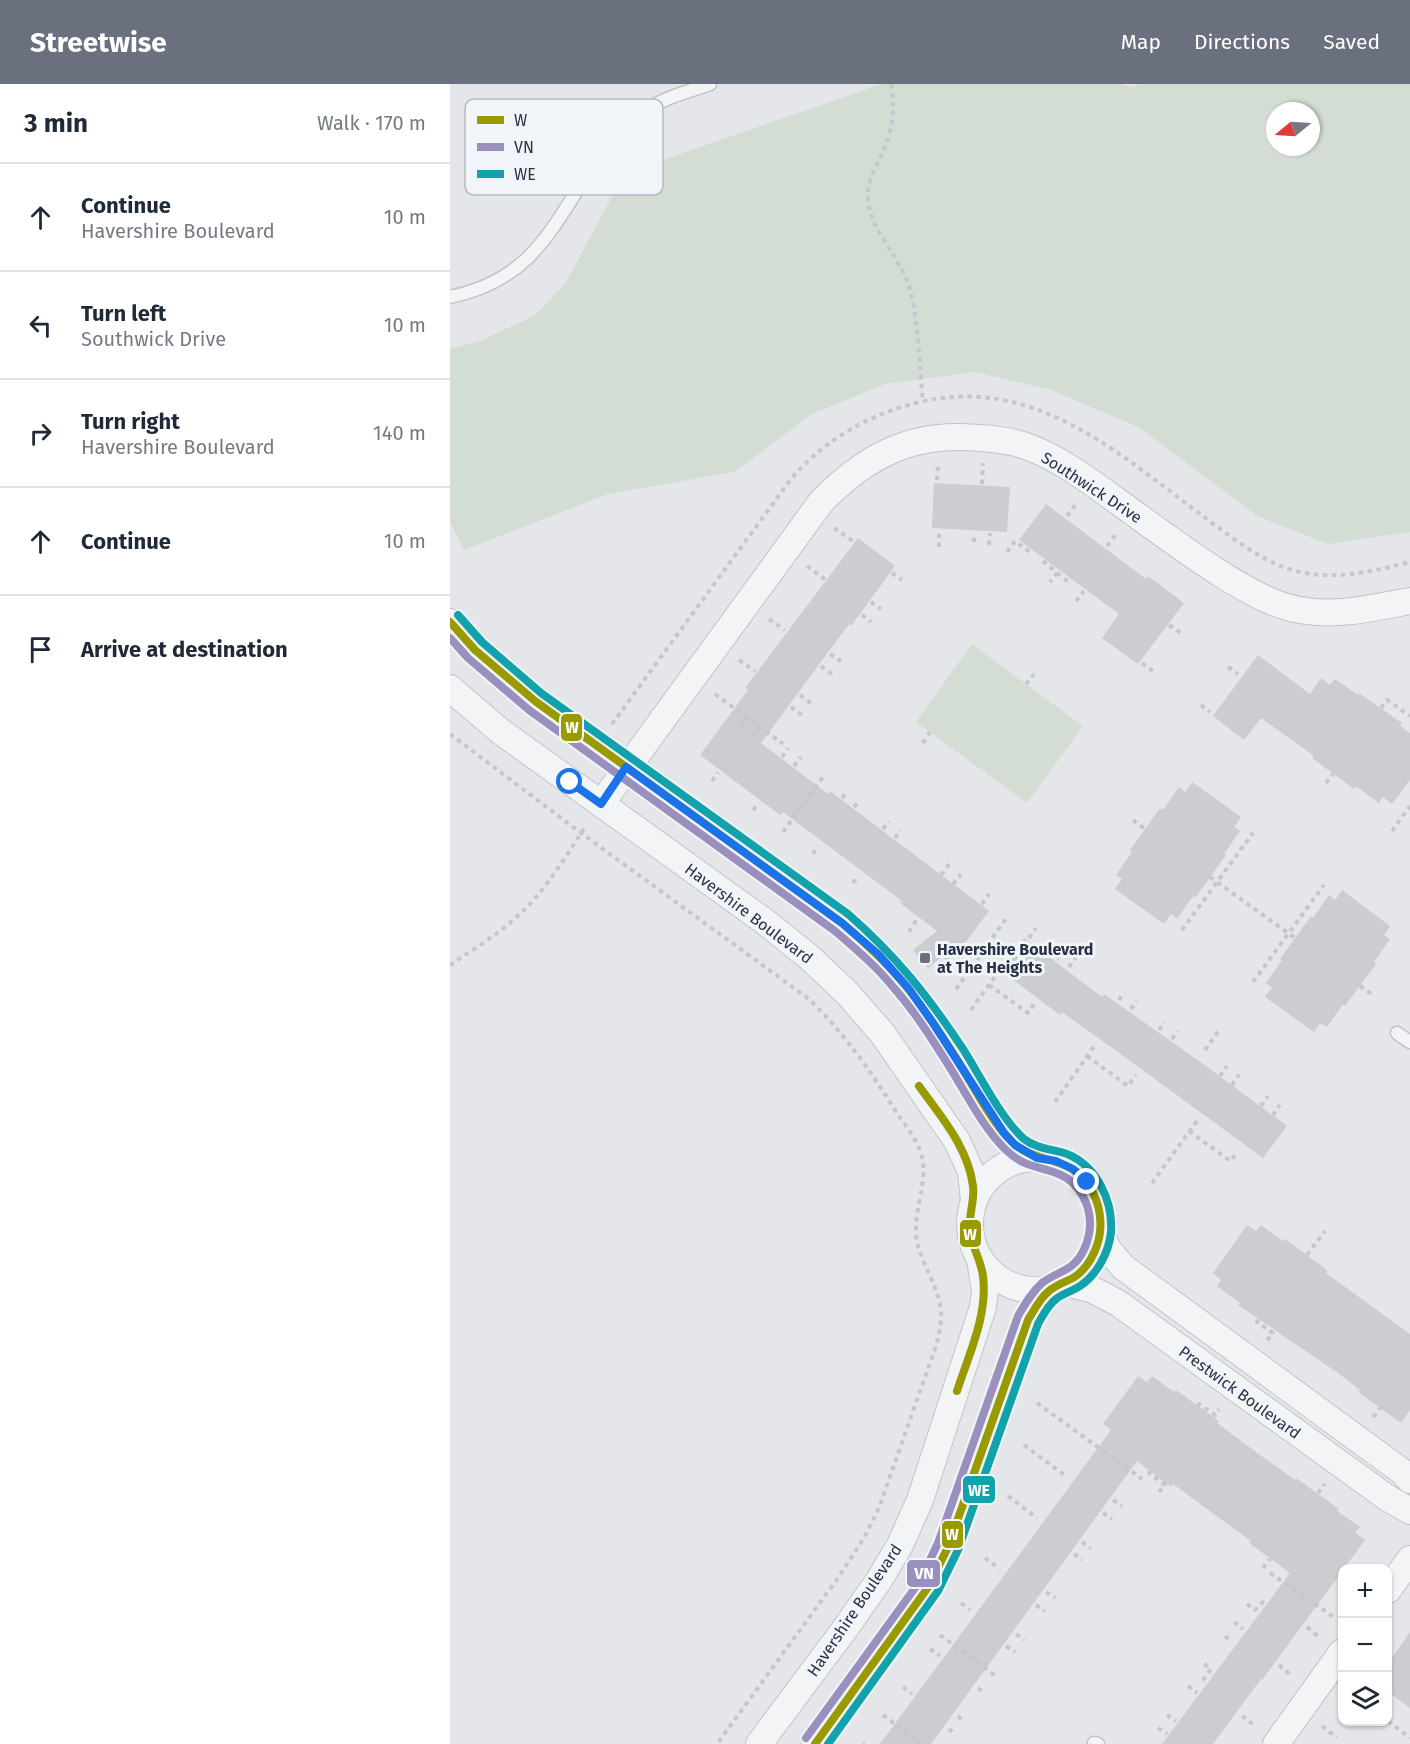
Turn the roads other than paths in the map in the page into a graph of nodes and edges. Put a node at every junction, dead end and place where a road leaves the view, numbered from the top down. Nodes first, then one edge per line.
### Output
1 (710, 84) edge
2 (663, 101) edge
3 (574, 195) edge
4 (450, 297) edge
5 (1410, 601) edge
6 (450, 622) edge
7 (450, 688) edge
8 (626, 767) junction
9 (601, 804) junction
10 (1398, 1033) dead end
11 (1410, 1042) edge
12 (1037, 1158) junction
13 (974, 1201) junction
14 (1101, 1235) junction
15 (980, 1259) junction
16 (1059, 1285) junction
17 (1410, 1480) edge
18 (1410, 1511) edge
19 (1410, 1559) edge
20 (1392, 1584) edge
21 (1338, 1658) edge
22 (759, 1744) edge
23 (815, 1744) edge
24 (1276, 1744) edge

1 - 2 lane
3 - 4 lane
5 - 8 street, Southwick Drive
6 - 8 street
7 - 9 street, Havershire Boulevard
8 - 9 street, Southwick Drive
8 - 12 street
9 - 13 street, Havershire Boulevard
10 - 11 lane
12 - 13 street
12 - 14 street
13 - 15 street
14 - 16 street
14 - 17 street, Prestwick Boulevard
15 - 16 street
15 - 22 street, Havershire Boulevard
16 - 18 street, Prestwick Boulevard
16 - 23 street
19 - 20 street
21 - 24 street

